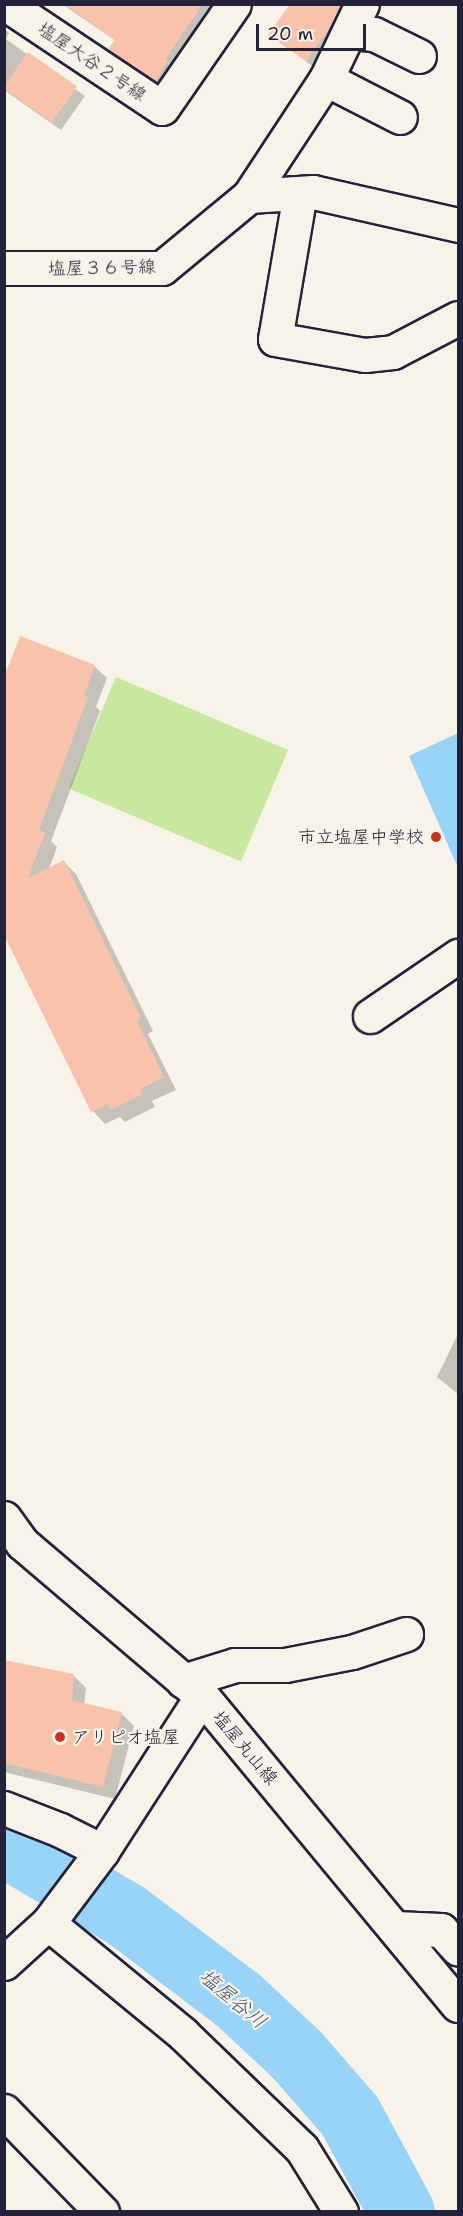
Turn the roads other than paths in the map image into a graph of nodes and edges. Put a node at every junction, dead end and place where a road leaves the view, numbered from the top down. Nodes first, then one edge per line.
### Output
1 (6, 4) edge
2 (234, 4) edge
3 (356, 18) edge
4 (419, 56) dead end
5 (326, 79) junction
6 (400, 117) dead end
7 (300, 193) junction
8 (249, 196) junction
9 (459, 225) edge
10 (4, 268) edge
11 (459, 318) edge
12 (459, 956) edge
13 (370, 1016) dead end
14 (4, 1518) edge
15 (406, 1634) dead end
16 (192, 1688) junction
17 (4, 1808) edge
18 (102, 1851) junction
19 (48, 1923) junction
20 (395, 1928) junction
21 (459, 1949) edge
22 (4, 1963) edge
23 (459, 2005) edge
24 (4, 2111) edge
25 (102, 2211) edge
26 (341, 2211) edge

1 - 2 street, 塩屋大谷２号線
3 - 4 street
3 - 5 street, 塩屋３６号線
5 - 6 street
5 - 8 street, 塩屋３６号線
7 - 8 street
7 - 9 street
7 - 11 street
8 - 10 street, 塩屋３６号線
12 - 13 street
14 - 16 street, 塩屋丸山線
15 - 16 street
16 - 18 street
16 - 20 street, 塩屋丸山線
17 - 18 street
18 - 19 street
19 - 22 street
19 - 26 street
20 - 21 street
20 - 23 street, 塩屋丸山線
24 - 25 street

